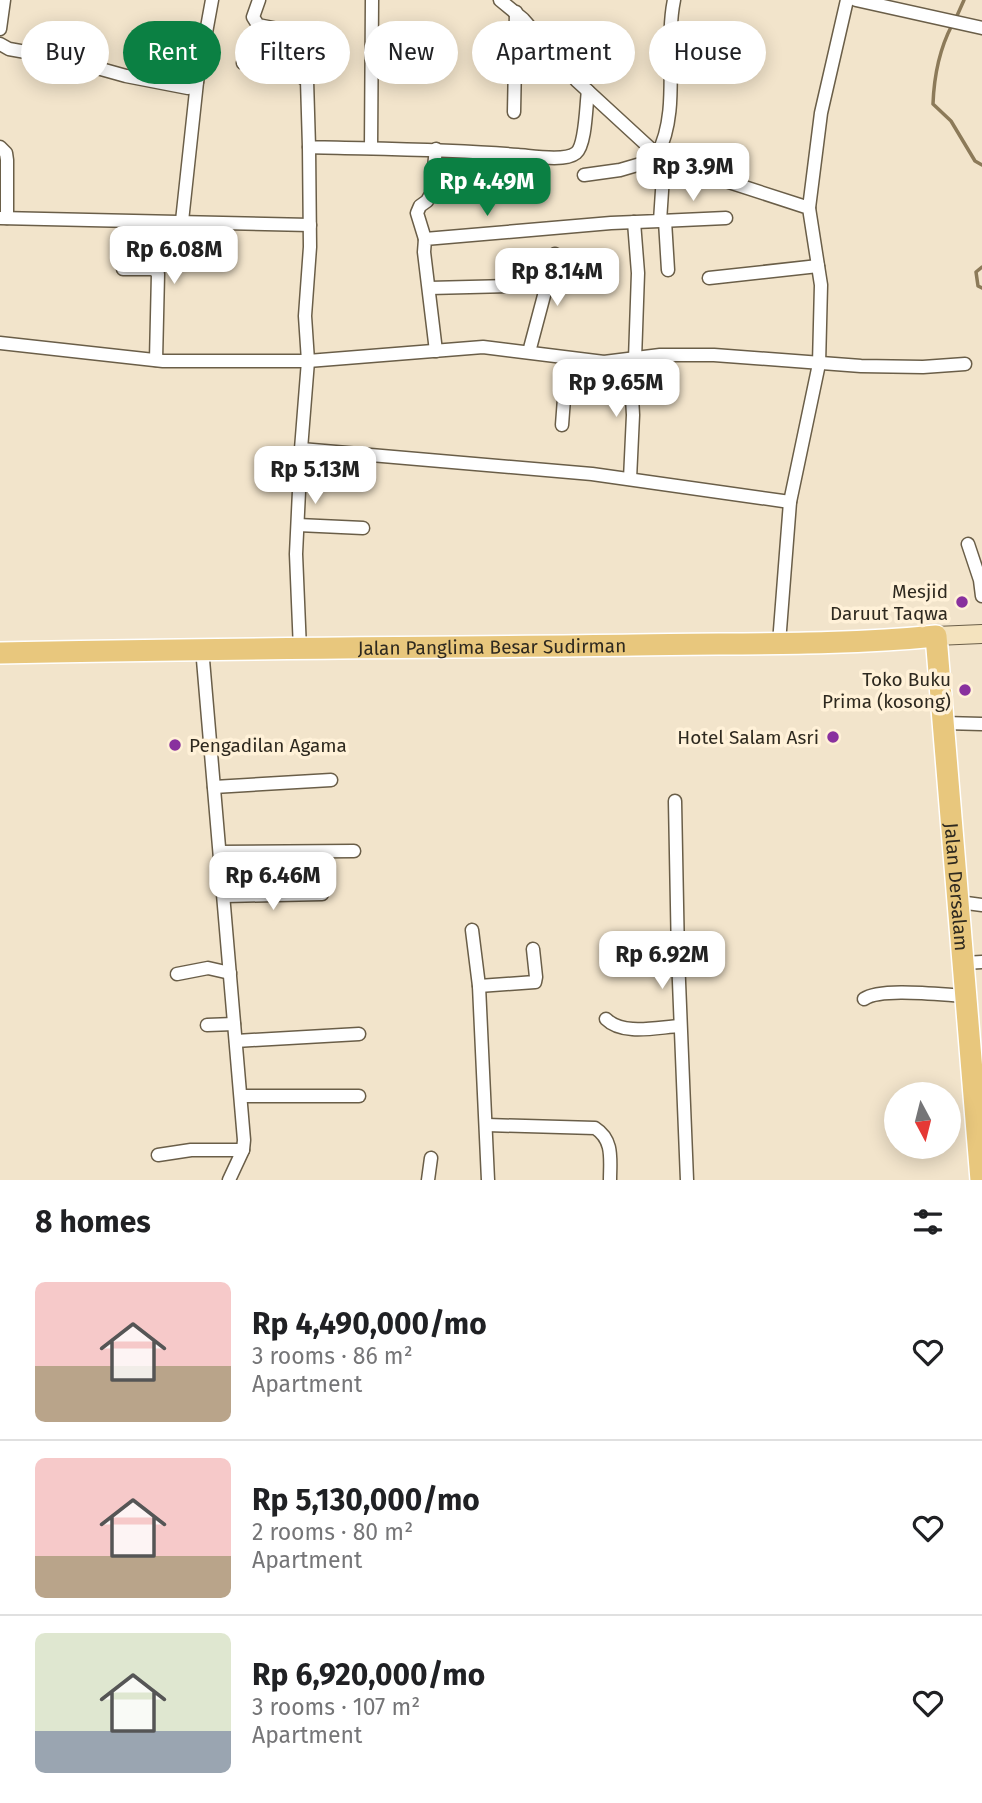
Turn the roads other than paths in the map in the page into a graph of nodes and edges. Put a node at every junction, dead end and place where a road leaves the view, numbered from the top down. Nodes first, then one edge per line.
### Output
1 (4, 0) edge
2 (212, 0) edge
3 (258, 0) edge
4 (372, 0) edge
5 (500, 0) edge
6 (674, 0) edge
7 (847, 0) edge
8 (856, 0) edge
9 (516, 12) junction
10 (208, 21) edge
11 (256, 21) edge
12 (978, 27) edge
13 (0, 29) edge
14 (0, 44) edge
15 (123, 74) edge
16 (167, 84) edge
17 (194, 84) edge
18 (197, 84) edge
19 (307, 84) edge
20 (588, 91) junction
21 (514, 112) dead end
22 (0, 147) edge
23 (309, 147) junction
24 (371, 148) junction
25 (436, 149) junction
26 (661, 158) junction
27 (584, 175) dead end
28 (809, 208) junction
29 (4, 218) edge
30 (726, 218) dead end
31 (182, 221) junction
32 (662, 221) junction
33 (634, 222) junction
34 (310, 225) junction
35 (425, 239) junction
36 (555, 254) dead end
37 (818, 266) junction
38 (123, 269) dead end
39 (668, 270) dead end
40 (709, 278) dead end
41 (546, 285) junction
42 (429, 288) junction
43 (0, 343) edge
44 (436, 351) junction
45 (529, 352) junction
46 (567, 359) junction
47 (632, 359) junction
48 (156, 360) junction
49 (308, 360) junction
50 (965, 363) dead end
51 (819, 364) junction
52 (562, 425) dead end
53 (301, 449) junction
54 (630, 478) junction
55 (790, 502) junction
56 (298, 525) junction
57 (363, 528) dead end
58 (968, 544) dead end
59 (982, 596) edge
60 (982, 634) edge
61 (936, 636) junction
62 (779, 643) junction
63 (202, 648) junction
64 (300, 650) junction
65 (0, 653) edge
66 (944, 723) junction
67 (982, 724) edge
68 (331, 780) dead end
69 (214, 788) junction
70 (675, 801) dead end
71 (354, 851) dead end
72 (220, 852) junction
73 (322, 894) dead end
74 (224, 896) junction
75 (959, 902) junction
76 (982, 905) edge
77 (472, 930) dead end
78 (533, 950) dead end
79 (973, 963) edge
80 (230, 973) junction
81 (177, 974) dead end
82 (479, 986) junction
83 (966, 996) junction
84 (864, 999) dead end
85 (606, 1019) dead end
86 (234, 1024) junction
87 (207, 1025) dead end
88 (680, 1026) junction
89 (359, 1034) dead end
90 (976, 1038) edge
91 (236, 1041) junction
92 (241, 1096) junction
93 (359, 1096) dead end
94 (487, 1125) junction
95 (243, 1150) junction
96 (158, 1156) dead end
97 (431, 1158) dead end
98 (229, 1180) edge
99 (428, 1180) edge
100 (488, 1180) edge
101 (610, 1180) edge
102 (687, 1180) edge
103 (981, 1180) edge

1 - 13 street
2 - 10 street
3 - 11 street
4 - 24 street
5 - 9 street
6 - 26 street
7 - 28 street
8 - 12 street
9 - 20 street
9 - 21 street
14 - 15 street
16 - 17 street
18 - 31 street
19 - 23 street
20 - 25 street
20 - 26 street
22 - 29 street
23 - 24 street
23 - 34 street
24 - 25 street
25 - 35 street
26 - 27 street
26 - 28 street
26 - 32 street
28 - 37 street
29 - 31 street
30 - 32 street
31 - 34 street
32 - 33 street
32 - 39 street
33 - 35 street
33 - 47 street
34 - 49 street
35 - 42 street
36 - 41 street
37 - 40 street
37 - 51 street
38 - 48 street
41 - 42 street
41 - 45 street
42 - 44 street
43 - 48 street
44 - 45 street
44 - 49 street
45 - 46 street
46 - 47 street
46 - 52 street
47 - 51 street
47 - 54 street
48 - 49 street
49 - 53 street
50 - 51 street
51 - 55 street
53 - 54 street
53 - 56 street
54 - 55 street
55 - 62 street
56 - 57 street
56 - 64 street
58 - 59 street
60 - 61 main road, Jalan Panglima Besar Sudirman
61 - 62 main road, Jalan Panglima Besar Sudirman
61 - 66 main road, Jalan Dersalam
62 - 64 main road, Jalan Panglima Besar Sudirman
63 - 64 main road, Jalan Panglima Besar Sudirman
63 - 65 main road, Jalan Panglima Besar Sudirman
63 - 69 street
66 - 67 street
66 - 75 main road, Jalan Dersalam
68 - 69 street
69 - 72 street
70 - 88 street
71 - 72 street
72 - 74 street
73 - 74 street
74 - 80 street
75 - 76 street
75 - 79 main road, Jalan Dersalam
77 - 82 street
78 - 82 street
79 - 83 main road, Jalan Dersalam
80 - 81 street
80 - 86 street
82 - 94 street
83 - 84 street
83 - 90 main road, Jalan Dersalam
85 - 88 street
86 - 87 street
86 - 91 street
88 - 102 street
89 - 91 street
90 - 103 main road, Jalan Dersalam
91 - 92 street
92 - 93 street
92 - 95 street
94 - 100 street
94 - 101 street
95 - 96 street
95 - 98 street
97 - 99 street

